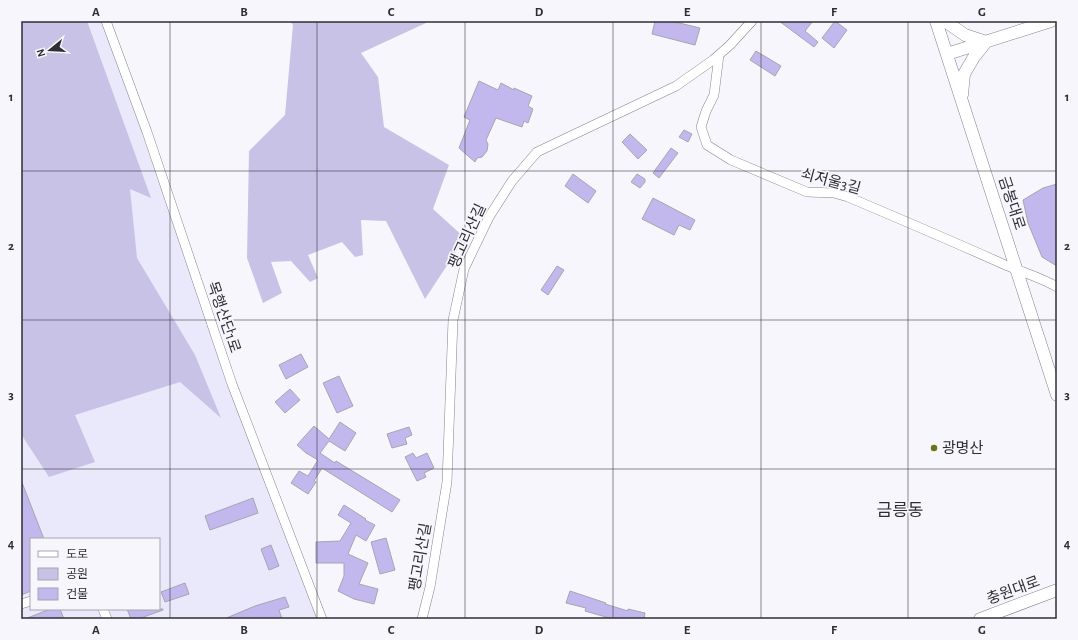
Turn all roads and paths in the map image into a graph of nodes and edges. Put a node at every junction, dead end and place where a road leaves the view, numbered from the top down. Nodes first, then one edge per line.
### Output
1 (106, 21) edge
2 (752, 21) edge
3 (936, 21) edge
4 (944, 21) edge
5 (1051, 21) edge
6 (986, 42) junction
7 (947, 54) junction
8 (719, 55) junction
9 (962, 100) junction
10 (1017, 270) junction
11 (1057, 287) edge
12 (1057, 395) edge
13 (1057, 590) edge
14 (322, 619) edge
15 (422, 619) edge
16 (980, 619) edge

1 - 14 street, 목행산단1로
2 - 8 street, 팽고리산길
3 - 7 street, 금봉대로
4 - 6 street
5 - 6 street
6 - 7 street
6 - 9 street
7 - 9 street, 금봉대로
8 - 10 street, 쇠저울3길
8 - 15 street, 팽고리산길
9 - 10 street, 금봉대로
10 - 11 street, 쇠저울3길
10 - 12 street, 금봉대로
13 - 16 street, 충원대로

